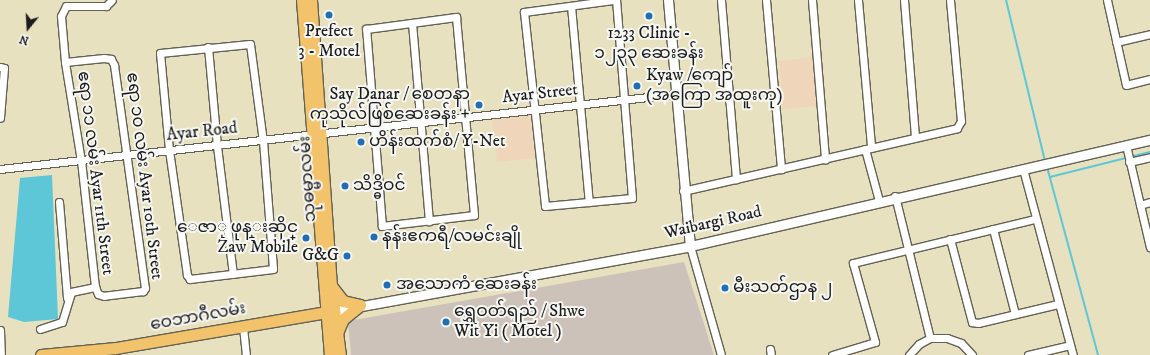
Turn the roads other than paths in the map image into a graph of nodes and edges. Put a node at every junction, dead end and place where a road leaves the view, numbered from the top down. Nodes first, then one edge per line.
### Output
1 (112, 0) edge
2 (302, 0) edge
3 (311, 0) edge
4 (614, 0) edge
5 (668, 0) edge
6 (720, 0) edge
7 (766, 0) edge
8 (812, 0) edge
9 (858, 0) edge
10 (904, 0) edge
11 (950, 0) edge
12 (1106, 0) edge
13 (65, 3) edge
14 (572, 6) junction
15 (412, 23) junction
16 (1150, 34) edge
17 (1116, 42) junction
18 (208, 47) junction
19 (65, 62) junction
20 (2, 68) edge
21 (1150, 79) edge
22 (675, 94) junction
23 (626, 100) junction
24 (579, 104) junction
25 (535, 109) junction
26 (0, 118) edge
27 (466, 118) junction
28 (419, 124) junction
29 (373, 129) junction
30 (317, 136) junction
31 (915, 137) junction
32 (1150, 140) edge
33 (263, 141) junction
34 (217, 146) junction
35 (1127, 147) junction
36 (868, 148) junction
37 (169, 150) junction
38 (126, 156) junction
39 (1150, 157) edge
40 (825, 159) junction
41 (81, 161) junction
42 (1129, 161) junction
43 (0, 169) edge
44 (781, 169) junction
45 (1023, 169) junction
46 (736, 179) junction
47 (683, 190) junction
48 (895, 196) junction
49 (879, 200) junction
50 (60, 202) dead end
51 (589, 202) junction
52 (1150, 202) edge
53 (1140, 205) junction
54 (1035, 219) junction
55 (429, 221) junction
56 (993, 229) junction
57 (950, 239) junction
58 (690, 246) junction
59 (1150, 247) edge
60 (906, 248) junction
61 (233, 274) junction
62 (327, 286) junction
63 (95, 287) junction
64 (67, 298) junction
65 (1058, 304) junction
66 (360, 305) junction
67 (330, 311) junction
68 (1015, 314) junction
69 (300, 316) junction
70 (243, 326) junction
71 (40, 329) dead end
72 (0, 330) edge
73 (333, 336) junction
74 (930, 338) junction
75 (1070, 345) junction
76 (117, 351) edge
77 (2, 355) edge
78 (41, 355) edge
79 (246, 355) edge
80 (330, 355) edge
81 (340, 355) edge
82 (721, 355) edge
83 (832, 355) edge
84 (909, 355) edge
85 (972, 355) edge
86 (1028, 355) edge
87 (1073, 355) edge

1 - 13 street
2 - 30 main road, သုဓမ္မာလမ်း
3 - 30 main road, သုဓမ္မာလမ်း
4 - 14 street
4 - 23 street
5 - 22 street
6 - 46 street
7 - 44 street
8 - 40 street
9 - 36 street
10 - 31 street
11 - 31 street
12 - 17 street
13 - 19 street, ဧရာ ၁၁ လမ်း Ayar 11th Street
14 - 24 street
14 - 25 street
15 - 27 street
15 - 28 street
15 - 29 street
16 - 17 street
17 - 21 street
18 - 33 street
18 - 34 street
18 - 37 street
19 - 38 street, ဧရာ ၁၀ လမ်း Ayar 10th Street
19 - 41 street, ဧရာ ၁၁ လမ်း Ayar 11th Street
20 - 26 street
22 - 23 street, Ayar Street
22 - 47 street
23 - 24 street, Ayar Street
23 - 51 street
24 - 25 street, Ayar Street
24 - 51 street
25 - 27 street, Ayar Street
25 - 51 street
27 - 28 street, Ayar Street
27 - 55 street
28 - 29 street, Ayar Street
28 - 55 street
29 - 30 street, Ayar Street
29 - 55 street
30 - 33 street, Ayar Road
30 - 62 main road, သုဓမ္မာလမ်း
31 - 36 street
32 - 35 street
33 - 34 street, Ayar Road
33 - 61 street
34 - 37 street, Ayar Road
34 - 61 street
35 - 42 street
35 - 45 street, Waibargi Road
36 - 40 street
36 - 49 street
37 - 38 street, Ayar Road
37 - 61 street
38 - 41 street, Ayar Road
38 - 63 street, ဧရာ ၁၀ လမ်း Ayar 10th Street
39 - 42 street
40 - 44 street
41 - 43 street, Ayar Road
41 - 63 street, ဧရာ ၁၁ လမ်း Ayar 11th Street
42 - 53 street
44 - 46 street
45 - 48 street, Waibargi Road
45 - 54 street
46 - 47 street
47 - 58 street
48 - 49 street, Waibargi Road
48 - 60 street
49 - 58 street, Waibargi Road
50 - 64 street
52 - 53 street
53 - 59 street
54 - 56 street
54 - 65 street
56 - 57 street
56 - 68 street
57 - 60 street
57 - 68 street
58 - 66 street, Waibargi Road
58 - 82 street
60 - 74 street
60 - 83 street
62 - 66 main road
62 - 67 main road, သုဓမ္မာလမ်း
62 - 69 main road
63 - 64 street
64 - 71 street
65 - 68 street
65 - 75 street
66 - 67 street, ဝေဘာဂီလမ်း
66 - 73 main road
67 - 69 main road, ဝေဘာဂီလမ်း
67 - 73 main road, သုဓမ္မာလမ်း
69 - 70 main road, ဝေဘာဂီလမ်း
69 - 73 main road
70 - 76 main road, ဝေဘာဂီလမ်း
70 - 79 street
72 - 77 street
73 - 80 main road, သုဓမ္မာလမ်း
73 - 81 main road, သုဓမ္မာလမ်း
74 - 84 street
74 - 85 street
75 - 86 street
75 - 87 street
76 - 78 main road, ဝေဘာဂီလမ်း

